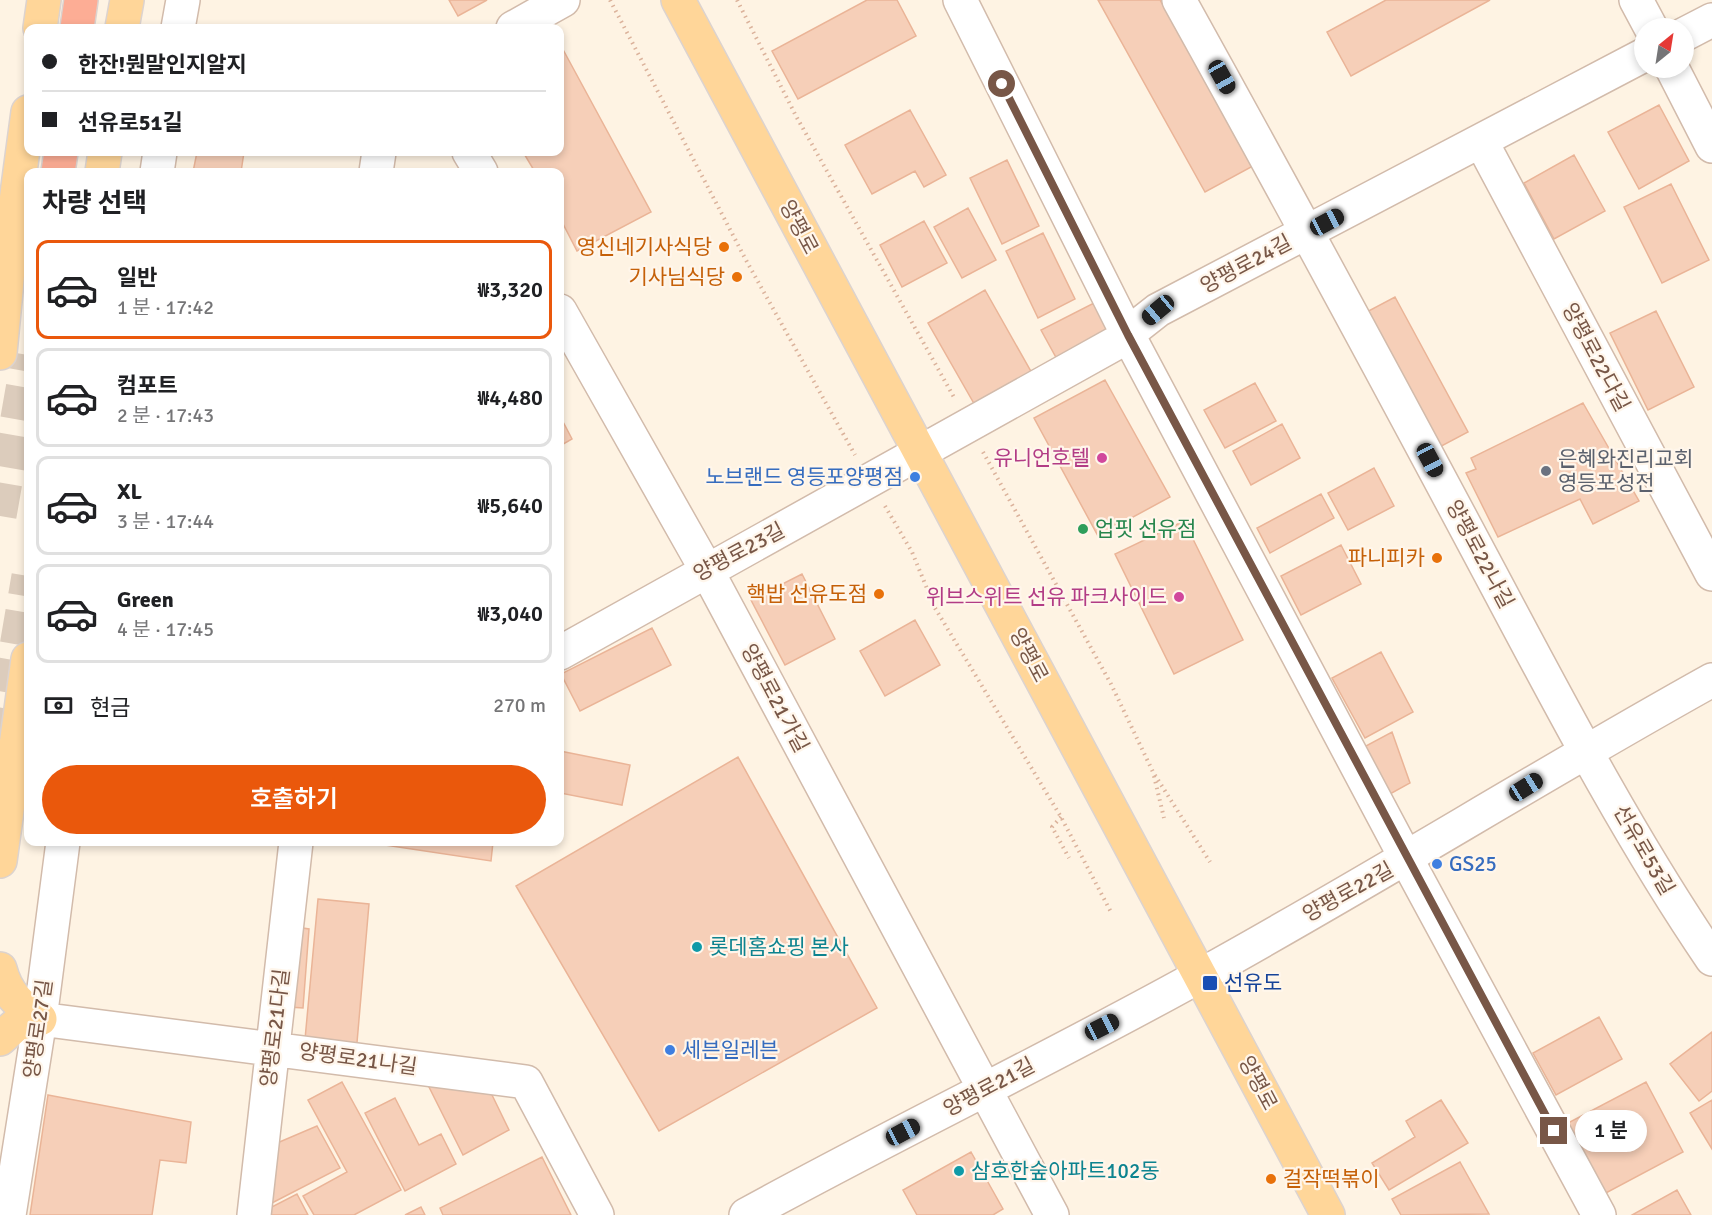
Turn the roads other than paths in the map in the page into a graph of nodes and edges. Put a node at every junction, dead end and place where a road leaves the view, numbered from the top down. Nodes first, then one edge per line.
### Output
1 (44, 0) edge
2 (81, 0) edge
3 (127, 0) edge
4 (183, 0) edge
5 (563, 0) edge
6 (678, 0) edge
7 (960, 0) edge
8 (1179, 0) edge
9 (1636, 0) edge
10 (1646, 18) edge
11 (1712, 21) edge
12 (41, 24) edge
13 (78, 24) edge
14 (124, 24) edge
15 (179, 24) edge
16 (520, 24) edge
17 (1694, 30) edge
18 (1634, 60) edge
19 (1677, 78) edge
20 (1481, 141) junction
21 (24, 142) edge
22 (1712, 146) edge
23 (1308, 232) junction
24 (564, 318) edge
25 (1128, 335) junction
26 (0, 353) edge
27 (921, 454) junction
28 (706, 569) junction
29 (1712, 574) edge
30 (564, 651) edge
31 (1712, 680) edge
32 (24, 697) edge
33 (1585, 750) junction
34 (62, 846) edge
35 (296, 846) edge
36 (1407, 860) junction
37 (0, 861) edge
38 (1710, 951) edge
39 (0, 969) edge
40 (1201, 976) junction
41 (40, 1019) junction
42 (0, 1039) edge
43 (272, 1048) junction
44 (985, 1089) junction
45 (9, 1215) edge
46 (254, 1215) edge
47 (597, 1215) edge
48 (746, 1215) edge
49 (1052, 1215) edge
50 (1328, 1215) edge
51 (1599, 1215) edge

1 - 12 main road
2 - 13 highway
3 - 14 main road
4 - 15 street
5 - 16 street
6 - 27 main road, 양평로
7 - 25 street
8 - 23 street, 양평로22나길
9 - 10 street
11 - 17 street
18 - 20 street, 양평로24길
19 - 22 street
20 - 23 street, 양평로24길
20 - 29 street, 양평로22다길
21 - 26 main road
23 - 25 street, 양평로24길
23 - 33 street, 양평로22나길
24 - 28 street, 양평로21가길
25 - 27 street, 양평로24길
25 - 36 street
27 - 28 street, 양평로23길
27 - 40 main road, 양평로
28 - 30 street, 양평로23길
28 - 44 street, 양평로21가길
31 - 33 street, 양평로22길
32 - 37 main road
33 - 36 street, 양평로22길
33 - 38 street, 선유로53길
34 - 41 street, 양평로27길
35 - 43 street, 양평로21다길
36 - 40 street, 양평로22길
36 - 51 street
39 - 41 main road
40 - 44 street, 양평로21길
40 - 50 main road, 양평로
41 - 42 main road
41 - 43 street, 양평로21나길
41 - 45 street, 양평로27길
43 - 46 street, 양평로21다길
43 - 47 street, 양평로21나길
44 - 48 street, 양평로21길
44 - 49 street, 양평로21가길

